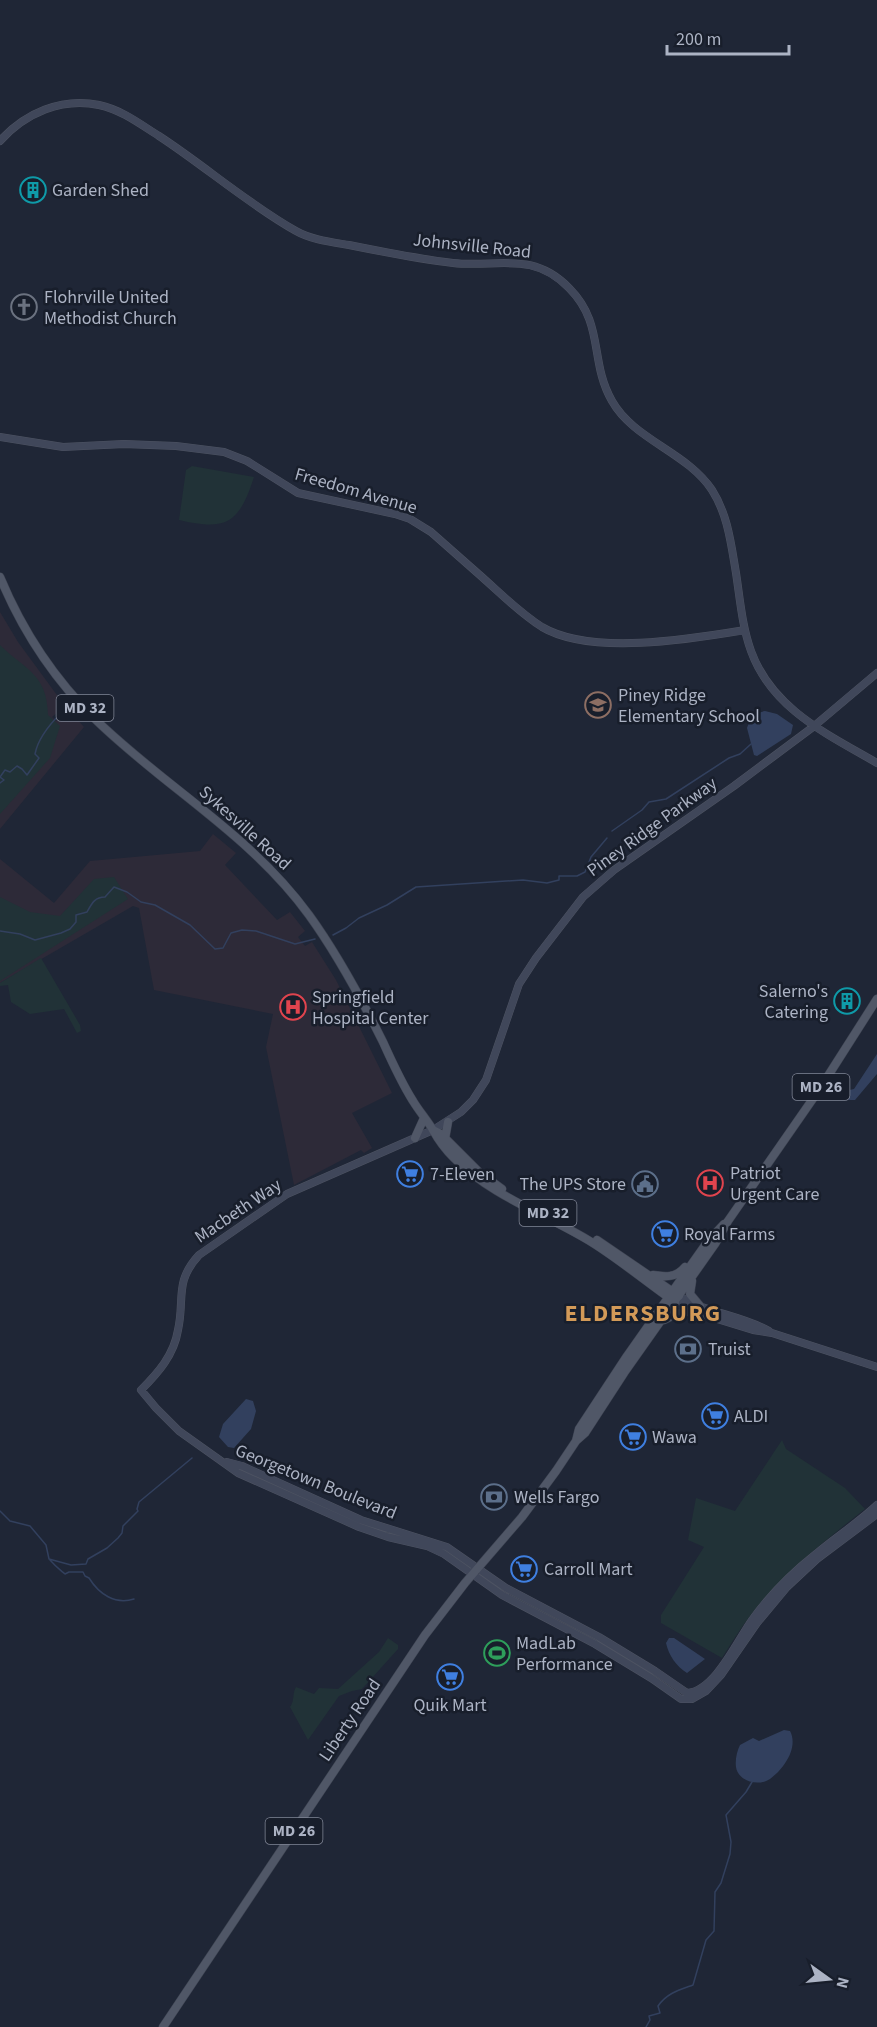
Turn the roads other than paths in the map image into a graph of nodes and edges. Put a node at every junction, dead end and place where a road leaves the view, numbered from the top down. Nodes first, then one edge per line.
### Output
1 (0, 141) edge
2 (0, 436) edge
3 (0, 577) edge
4 (745, 630) junction
5 (877, 673) edge
6 (813, 726) junction
7 (877, 763) edge
8 (877, 999) edge
9 (424, 1118) junction
10 (448, 1122) junction
11 (433, 1130) junction
12 (415, 1138) junction
13 (445, 1139) junction
14 (728, 1221) junction
15 (699, 1253) junction
16 (649, 1274) junction
17 (693, 1276) junction
18 (674, 1297) junction
19 (699, 1306) junction
20 (691, 1311) junction
21 (661, 1322) junction
22 (772, 1333) junction
23 (877, 1367) edge
24 (141, 1390) joint
25 (576, 1441) junction
26 (877, 1505) edge
27 (877, 1514) edge
28 (476, 1570) junction
29 (712, 1682) junction
30 (163, 2027) edge

1 - 4 street, Johnsville Road
2 - 4 street, Freedom Avenue
3 - 9 main road, Sykesville Road / MD 32
4 - 6 street, Johnsville Road
5 - 6 street, Piney Ridge Parkway
6 - 7 street, Johnsville Road
6 - 10 street, Piney Ridge Parkway
8 - 14 main road, Liberty Road / MD 26
9 - 11 main road, Sykesville Road / MD 32
9 - 12 main road
10 - 11 street, Piney Ridge Parkway
10 - 13 main road
11 - 12 street, Macbeth Way
11 - 13 main road, Sykesville Road / MD 32
11 - 18 main road, Sykesville Road / MD 32
12 - 24 street, Macbeth Way
13 - 16 main road, Sykesville Road / MD 32
14 - 15 main road, Liberty Road / MD 26
14 - 17 main road, Liberty Road / MD 26
15 - 16 main road
15 - 18 main road, Liberty Road / MD 26
16 - 18 main road, Sykesville Road / MD 32
17 - 18 main road, Liberty Road / MD 26
17 - 19 main road
18 - 19 street, Sykesville Road / MD 32
18 - 20 street, Sykesville Road / MD 32
18 - 21 main road, Liberty Road / MD 26
18 - 25 main road, Liberty Road / MD 26
19 - 22 street, Sykesville Road / MD 32
20 - 21 main road
20 - 22 street, Sykesville Road / MD 32
21 - 25 main road, Liberty Road / MD 26
22 - 23 street, Sykesville Road / MD 32
24 - 28 street, Georgetown Boulevard
25 - 28 main road, Liberty Road / MD 26
26 - 29 street
27 - 29 street
28 - 29 street, Georgetown Boulevard
28 - 30 main road, Liberty Road / MD 26

